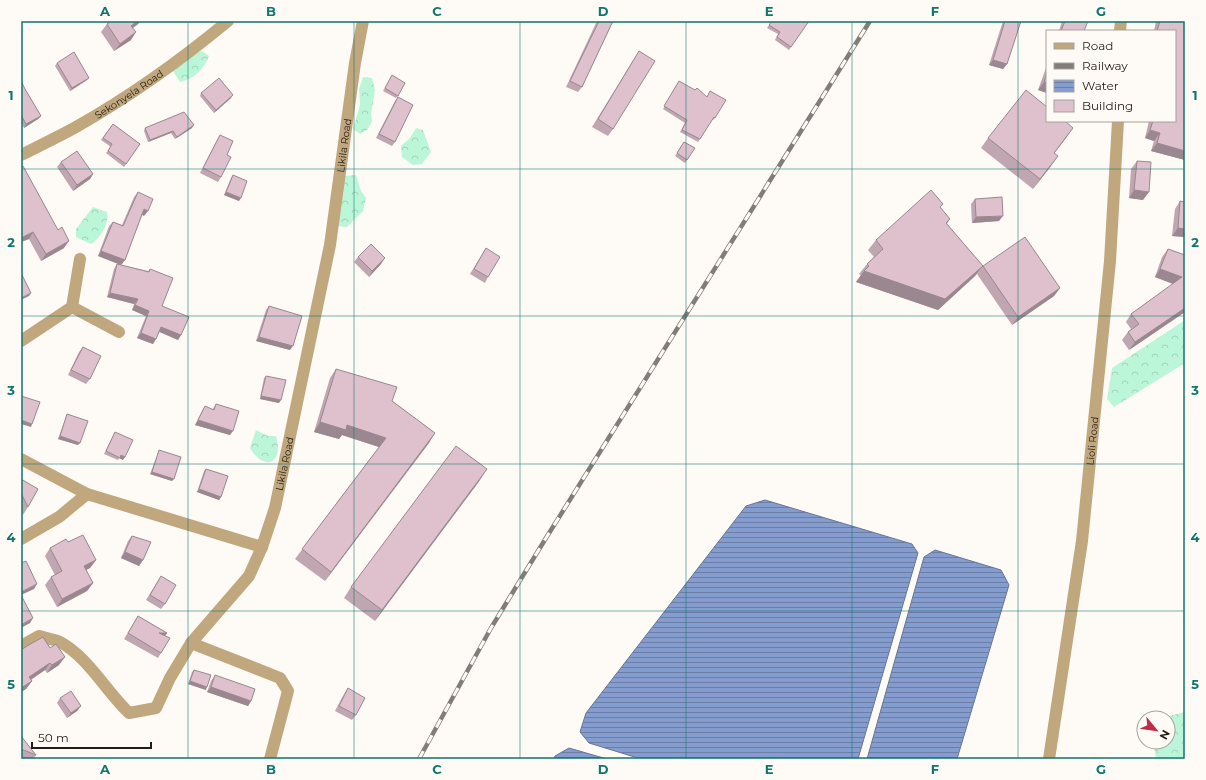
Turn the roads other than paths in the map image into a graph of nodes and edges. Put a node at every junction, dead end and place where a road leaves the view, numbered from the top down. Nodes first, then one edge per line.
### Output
1 (228, 21) edge
2 (363, 21) edge
3 (1118, 122) edge
4 (21, 155) edge
5 (80, 259) dead end
6 (72, 307) junction
7 (119, 332) dead end
8 (21, 341) edge
9 (21, 459) edge
10 (87, 494) junction
11 (21, 539) edge
12 (262, 547) junction
13 (192, 643) junction
14 (21, 646) edge
15 (270, 759) edge
16 (1049, 759) edge

1 - 4 street, Sekonyela Road
2 - 12 street, Likila Road
3 - 16 street, Lioli Road
5 - 6 street
6 - 7 street
6 - 8 street
9 - 10 street
10 - 11 street
10 - 12 street
12 - 13 street, Likila Road
13 - 14 street, Likila Road
13 - 15 street

